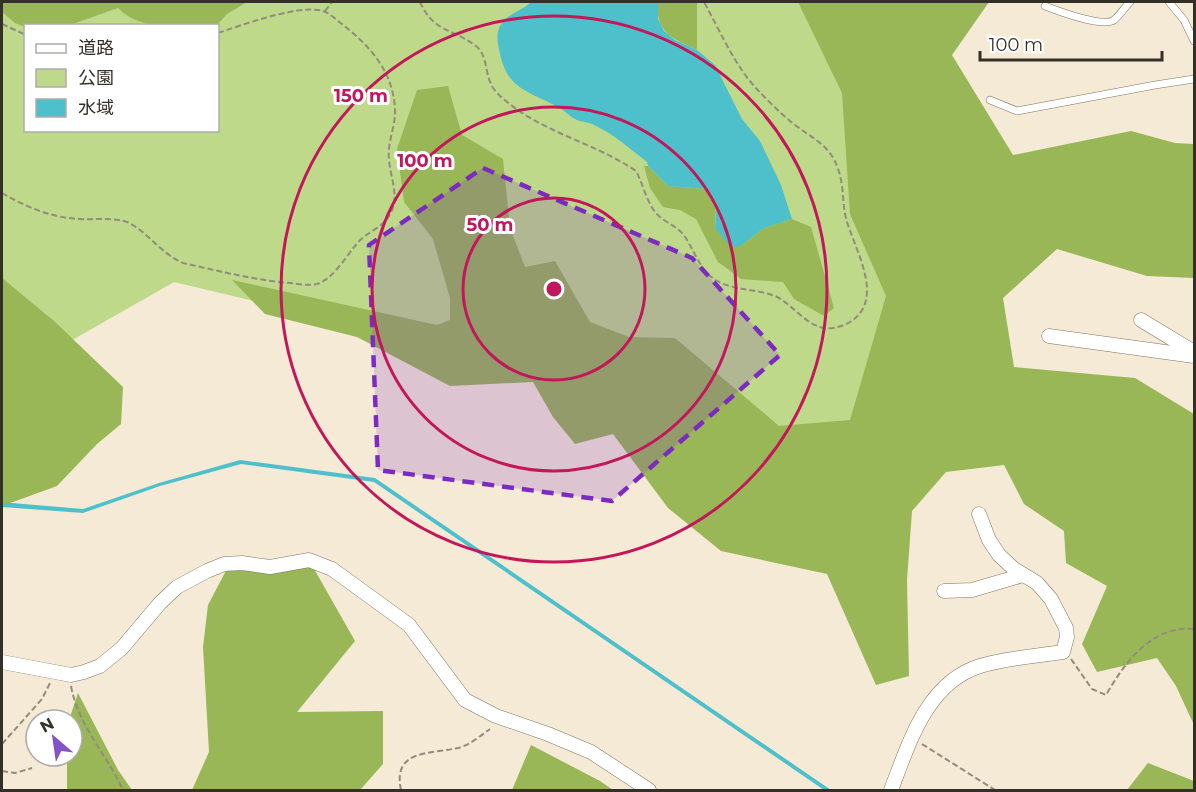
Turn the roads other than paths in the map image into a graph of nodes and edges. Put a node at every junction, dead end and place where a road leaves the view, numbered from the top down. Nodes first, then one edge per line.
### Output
1 (1130, 2) edge
2 (1169, 2) edge
3 (1045, 6) dead end
4 (1194, 41) edge
5 (1194, 79) edge
6 (990, 100) dead end
7 (1141, 320) dead end
8 (1049, 336) dead end
9 (1194, 354) edge
10 (979, 514) dead end
11 (1023, 575) junction
12 (944, 591) dead end
13 (2, 662) edge
14 (649, 790) edge
15 (891, 790) edge

1 - 3 lane
2 - 4 lane
5 - 6 lane
7 - 9 street
8 - 9 street
10 - 11 street
11 - 12 street
11 - 15 street
13 - 14 street

